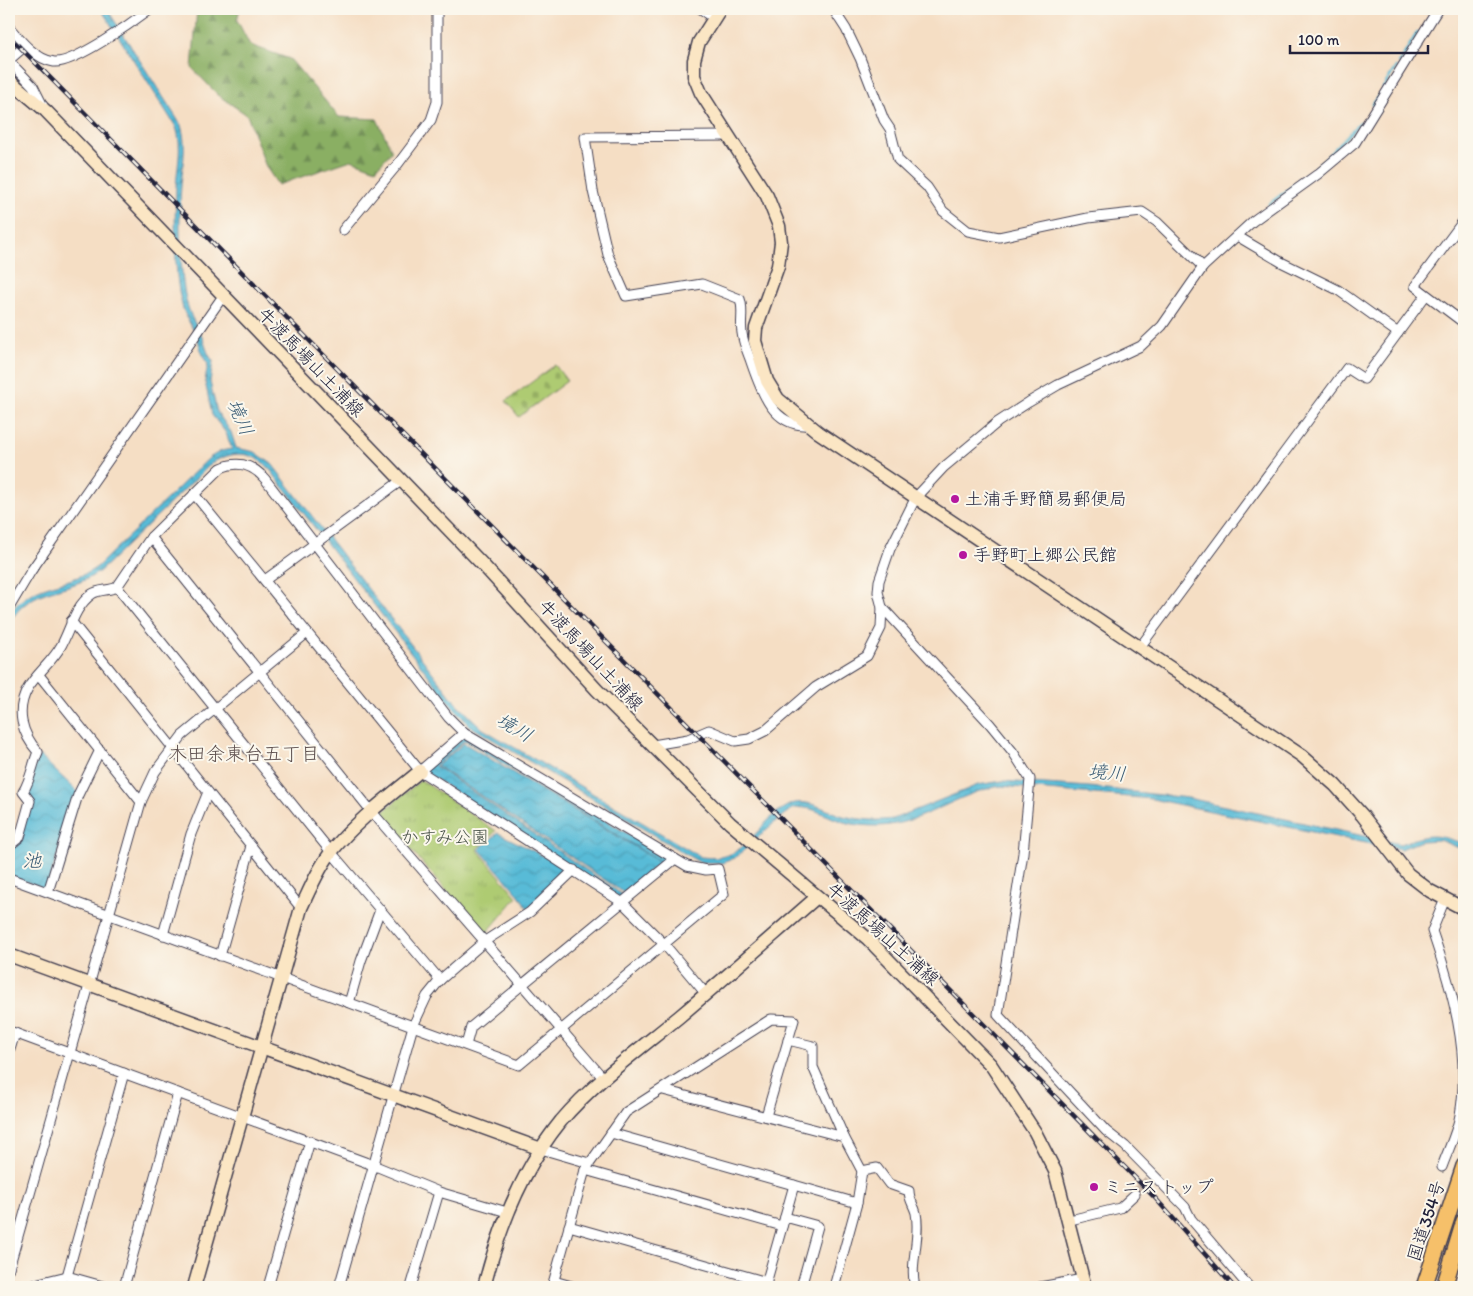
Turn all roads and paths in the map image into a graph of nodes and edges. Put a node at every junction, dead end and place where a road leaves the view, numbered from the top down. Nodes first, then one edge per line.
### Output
1 (150, 9) edge
2 (437, 9) edge
3 (701, 9) edge
4 (832, 9) edge
5 (1438, 9) edge
6 (717, 13) edge
7 (9, 27) edge
8 (25, 46) junction
9 (9, 60) edge
10 (9, 80) edge
11 (46, 111) junction
12 (729, 136) junction
13 (1464, 220) edge
14 (344, 230) dead end
15 (1237, 236) junction
16 (1204, 267) junction
17 (1426, 295) junction
18 (223, 296) junction
19 (1464, 323) edge
20 (1398, 333) junction
21 (810, 425) junction
22 (402, 480) junction
23 (194, 494) junction
24 (916, 497) junction
25 (151, 537) junction
26 (314, 543) junction
27 (265, 580) junction
28 (117, 587) junction
29 (882, 607) junction
30 (9, 608) edge
31 (71, 622) junction
32 (307, 633) junction
33 (1140, 647) junction
34 (259, 672) junction
35 (39, 675) junction
36 (214, 708) junction
37 (464, 733) junction
38 (653, 745) junction
39 (172, 748) junction
40 (100, 750) junction
41 (420, 771) junction
42 (208, 792) junction
43 (141, 802) junction
44 (372, 812) junction
45 (9, 846) edge
46 (250, 846) junction
47 (331, 852) junction
48 (675, 860) junction
49 (574, 870) junction
50 (9, 878) edge
51 (48, 892) junction
52 (817, 897) junction
53 (1445, 899) junction
54 (623, 903) junction
55 (301, 908) junction
56 (1464, 909) edge
57 (380, 910) junction
58 (108, 914) junction
59 (163, 935) junction
60 (485, 941) junction
61 (664, 944) junction
62 (9, 955) edge
63 (220, 956) junction
64 (281, 978) junction
65 (440, 980) junction
66 (88, 983) junction
67 (522, 986) junction
68 (706, 994) junction
69 (349, 1002) junction
70 (413, 1026) junction
71 (560, 1030) junction
72 (12, 1032) edge
73 (788, 1040) junction
74 (466, 1046) junction
75 (261, 1047) junction
76 (9, 1053) edge
77 (70, 1053) junction
78 (124, 1073) junction
79 (604, 1078) junction
80 (663, 1090) junction
81 (178, 1093) junction
82 (393, 1094) junction
83 (242, 1116) junction
84 (766, 1116) junction
85 (611, 1133) junction
86 (844, 1137) junction
87 (310, 1141) junction
88 (541, 1149) junction
89 (374, 1165) junction
90 (1464, 1166) edge
91 (587, 1167) junction
92 (1442, 1167) dead end
93 (862, 1171) junction
94 (794, 1186) junction
95 (439, 1192) junction
96 (1135, 1194) tunnel mouth
97 (857, 1203) junction
98 (507, 1212) junction
99 (1070, 1220) junction
100 (784, 1221) junction
101 (1464, 1221) edge
102 (569, 1226) junction
103 (9, 1268) edge
104 (67, 1276) junction
105 (1084, 1283) edge
106 (553, 1284) edge
107 (766, 1285) edge
108 (22, 1287) edge
109 (106, 1287) edge
110 (124, 1287) edge
111 (194, 1287) edge
112 (268, 1287) edge
113 (339, 1287) edge
114 (411, 1287) edge
115 (484, 1287) edge
116 (575, 1287) edge
117 (801, 1287) edge
118 (834, 1287) edge
119 (915, 1287) edge
120 (1040, 1287) edge
121 (1249, 1287) edge
122 (1424, 1287) edge
123 (1444, 1287) edge

1 - 8 street
2 - 14 street
3 - 6 street
4 - 16 street
5 - 15 street
6 - 12 street
7 - 8 street
8 - 9 street
9 - 11 street
10 - 11 street, 牛渡馬場山土浦線
11 - 18 street, 牛渡馬場山土浦線
12 - 21 street
12 - 21 street
13 - 17 street
15 - 16 street
15 - 20 street
16 - 24 street
17 - 19 street
17 - 20 street
18 - 22 street, 牛渡馬場山土浦線
18 - 30 street
20 - 33 street
21 - 24 street
22 - 26 street
22 - 38 street, 牛渡馬場山土浦線
23 - 25 street
23 - 26 street
23 - 27 street
24 - 29 street
24 - 33 street
25 - 28 street
25 - 34 street
26 - 27 street
26 - 37 street
27 - 32 street
28 - 31 street
28 - 36 street
29 - 38 street
29 - 121 street
31 - 35 street
31 - 39 street
32 - 34 street
32 - 41 street
33 - 53 street
34 - 36 street
34 - 44 street
35 - 40 street
35 - 45 street
36 - 39 street
36 - 47 street
37 - 41 street
37 - 48 street
38 - 52 street, 牛渡馬場山土浦線
39 - 42 street
39 - 43 street
40 - 43 street
40 - 51 street
41 - 44 street
41 - 49 street
42 - 46 street
42 - 59 street
43 - 58 street
44 - 47 street
44 - 60 street
46 - 55 street
46 - 63 street
47 - 55 street
47 - 57 street
48 - 54 street
48 - 61 street
49 - 54 street
49 - 60 street
50 - 51 street
51 - 58 street
52 - 68 street
52 - 99 street, 牛渡馬場山土浦線
53 - 56 street
53 - 92 street
54 - 61 street
54 - 67 street
55 - 64 street
57 - 65 street
57 - 69 street
58 - 59 street
58 - 66 street
59 - 63 street
60 - 65 street
60 - 67 street
61 - 68 street
61 - 71 street
62 - 66 street
63 - 64 street
64 - 69 street
64 - 75 street
65 - 70 street
66 - 75 street
66 - 77 street
67 - 71 street
67 - 74 street
68 - 79 street
69 - 70 street
70 - 74 street
70 - 82 street
71 - 74 street
71 - 79 street
72 - 76 street
72 - 77 street
73 - 80 street
73 - 84 street
73 - 86 street
75 - 82 street
75 - 83 street
77 - 78 street
77 - 103 street
78 - 81 street
78 - 104 street
79 - 88 street
80 - 84 street
80 - 85 street
81 - 83 street
81 - 110 street
82 - 88 street
82 - 89 street
83 - 87 street
83 - 111 street
84 - 86 street
85 - 91 street
85 - 94 street
86 - 93 street
87 - 89 street
87 - 112 street
88 - 91 street
88 - 98 street
89 - 95 street
89 - 113 street
90 - 122 highway, 国道354号
91 - 100 street
91 - 102 street
93 - 97 street
93 - 119 street
94 - 97 street
94 - 100 street
95 - 98 street
95 - 114 street
96 - 99 street
97 - 118 street
98 - 115 street
99 - 105 street, 牛渡馬場山土浦線
100 - 107 street
100 - 117 street
101 - 123 highway, 国道354号
102 - 106 street
102 - 107 street
104 - 108 street
104 - 109 street
105 - 120 street
106 - 116 street

